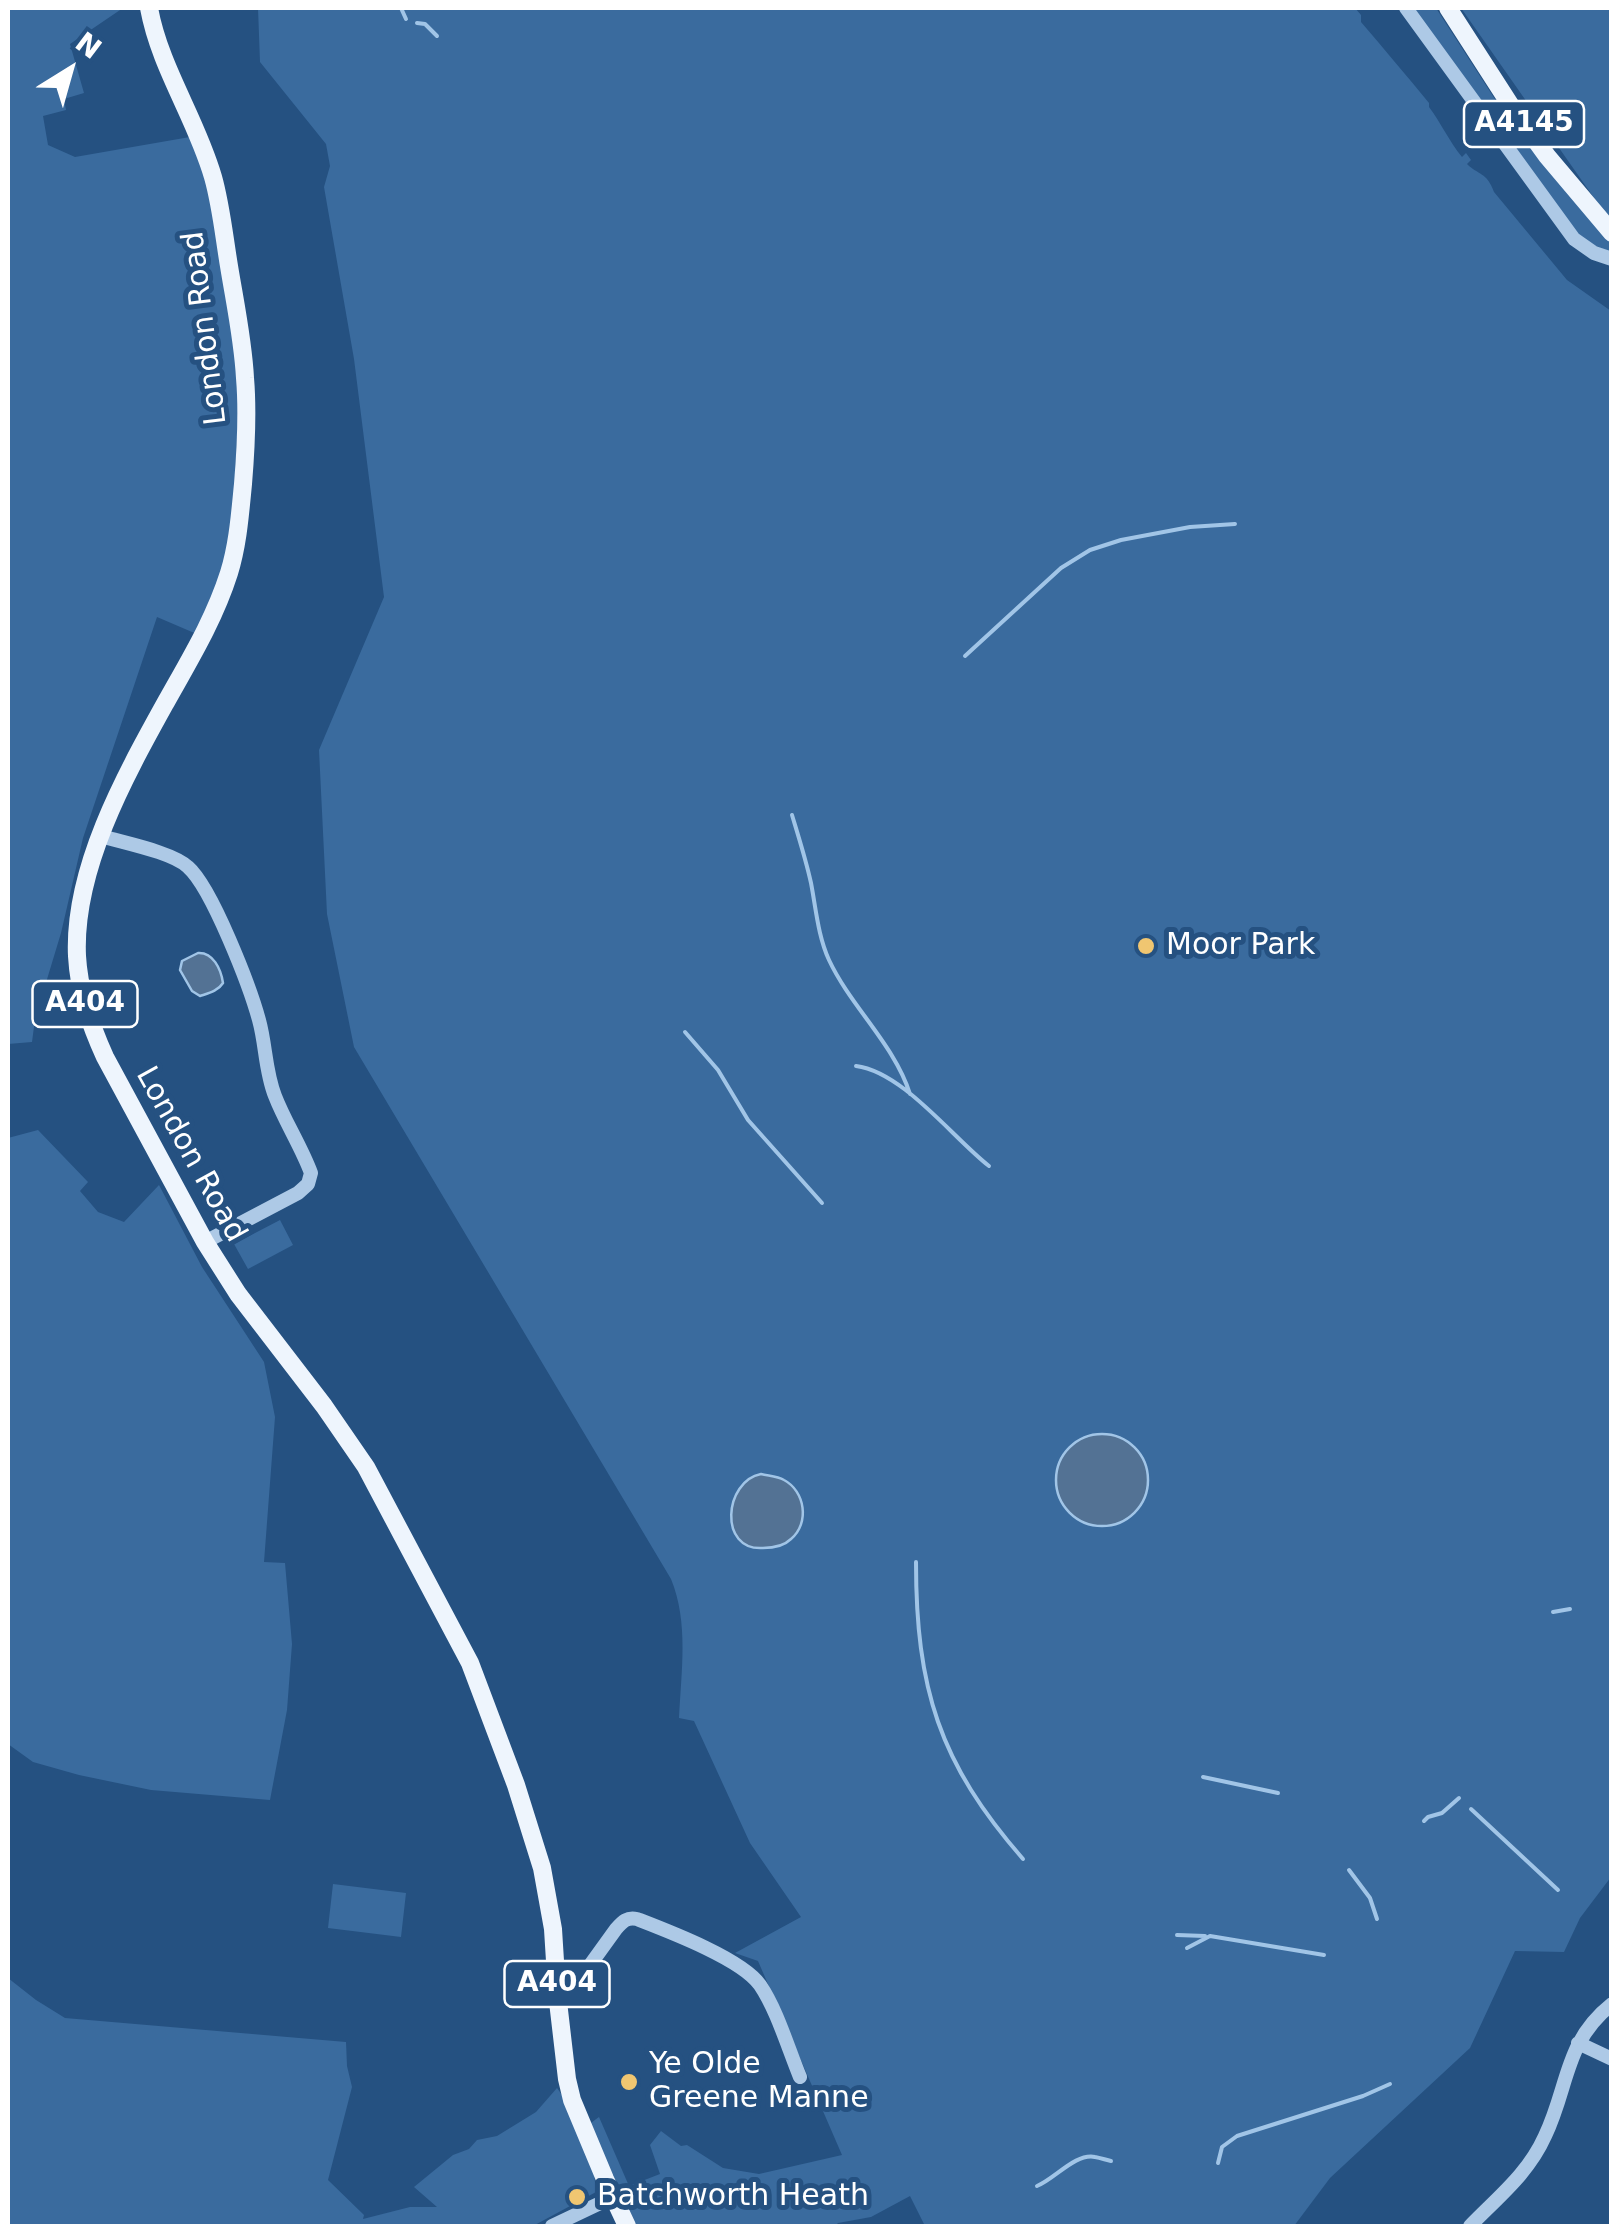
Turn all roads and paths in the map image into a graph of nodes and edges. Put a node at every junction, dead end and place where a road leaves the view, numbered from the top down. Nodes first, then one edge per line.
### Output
1 (148, 8) edge
2 (1406, 8) edge
3 (1448, 8) edge
4 (1612, 233) edge
5 (1612, 259) edge
6 (102, 836) junction
7 (205, 1242) junction
8 (557, 1993) junction
9 (1612, 2004) edge
10 (1578, 2043) junction
11 (1612, 2059) edge
12 (800, 2078) dead end
13 (613, 2197) junction
14 (552, 2226) edge
15 (627, 2226) edge
16 (1470, 2226) edge

1 - 6 main road, London Road / A404
2 - 5 street
3 - 4 main road, A4145
6 - 7 main road, London Road / A404
6 - 7 street
7 - 8 main road, London Road / A404
8 - 12 street
8 - 13 main road, London Road / A404
9 - 10 street
10 - 11 street
10 - 16 street
13 - 14 street
13 - 15 main road, London Road / A404

